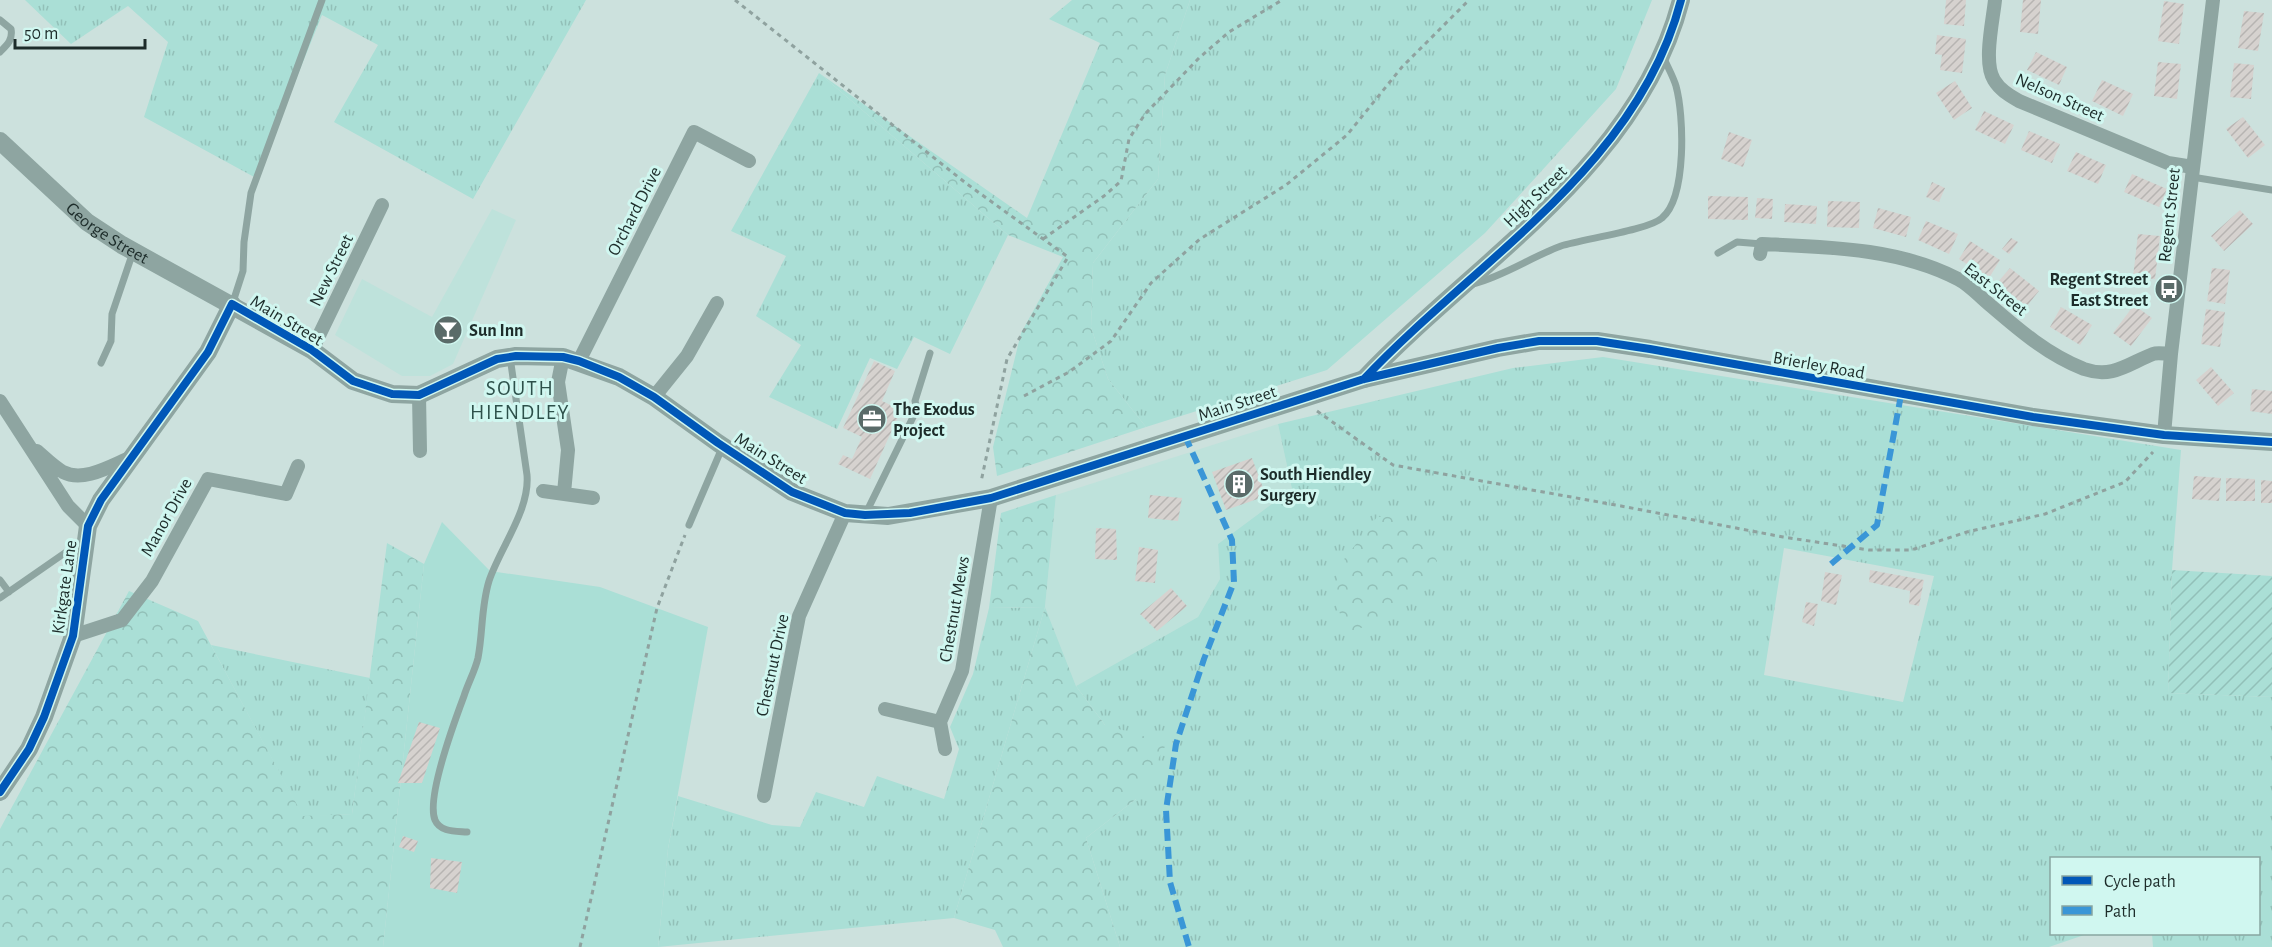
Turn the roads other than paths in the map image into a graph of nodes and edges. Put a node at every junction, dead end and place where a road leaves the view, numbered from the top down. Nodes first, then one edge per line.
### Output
1 (322, 0) edge
2 (1681, 0) edge
3 (1995, 0) edge
4 (2213, 0) edge
5 (0, 20) edge
6 (0, 52) edge
7 (1662, 54) junction
8 (0, 141) edge
9 (749, 161) dead end
10 (2192, 172) junction
11 (2272, 190) edge
12 (382, 205) dead end
13 (1761, 249) joint
14 (133, 251) junction
15 (1718, 253) dead end
16 (1460, 287) junction
17 (717, 303) dead end
18 (232, 304) junction
19 (312, 350) junction
20 (930, 353) dead end
21 (2171, 354) junction
22 (510, 357) junction
23 (571, 359) junction
24 (101, 363) dead end
25 (1364, 379) junction
26 (419, 395) junction
27 (654, 397) junction
28 (0, 401) edge
29 (2164, 435) junction
30 (2272, 441) edge
31 (28, 444) junction
32 (723, 446) junction
33 (420, 451) dead end
34 (132, 457) junction
35 (298, 466) dead end
36 (543, 491) dead end
37 (564, 493) junction
38 (594, 498) dead end
39 (984, 500) junction
40 (845, 513) junction
41 (865, 516) junction
42 (689, 525) road end
43 (87, 532) junction
44 (0, 580) edge
45 (9, 592) junction
46 (0, 598) edge
47 (73, 636) junction
48 (885, 709) dead end
49 (940, 722) junction
50 (945, 749) dead end
51 (0, 792) edge
52 (764, 796) dead end
53 (467, 832) dead end

1 - 18 lane
2 - 7 street, High Street
3 - 10 street, Nelson Street
4 - 10 street, Regent Street
5 - 6 lane
7 - 16 street, High Street
7 - 16 lane
8 - 14 street, George Street
9 - 23 street, Orchard Drive
10 - 11 lane
10 - 21 street, Regent Street
12 - 19 street, New Street
13 - 15 lane
13 - 21 street, East Street
14 - 18 street, George Street
14 - 24 lane
16 - 25 street, High Street
17 - 27 street
18 - 19 street, Main Street
18 - 34 street, Kirkgate Lane
19 - 26 street, Main Street
20 - 41 lane
21 - 29 street, Regent Street
22 - 23 street, Main Street
22 - 26 street, Main Street
22 - 53 lane
23 - 27 street, Main Street
23 - 37 street
25 - 29 street, Brierley Road
25 - 39 street, Main Street
26 - 33 street
27 - 32 street, Main Street
28 - 31 street
29 - 30 street, Brierley Road
31 - 34 street
31 - 43 street
32 - 40 street, Main Street
32 - 42 lane
34 - 43 street, Kirkgate Lane
35 - 47 street, Manor Drive
36 - 37 street
37 - 38 street
39 - 41 street, Main Street
39 - 49 street, Chestnut Mews
40 - 41 street, Main Street
40 - 52 street, Chestnut Drive
43 - 45 lane
43 - 47 street, Kirkgate Lane
44 - 45 lane
45 - 46 lane
47 - 51 street, Kirkgate Lane
48 - 49 street
49 - 50 street

